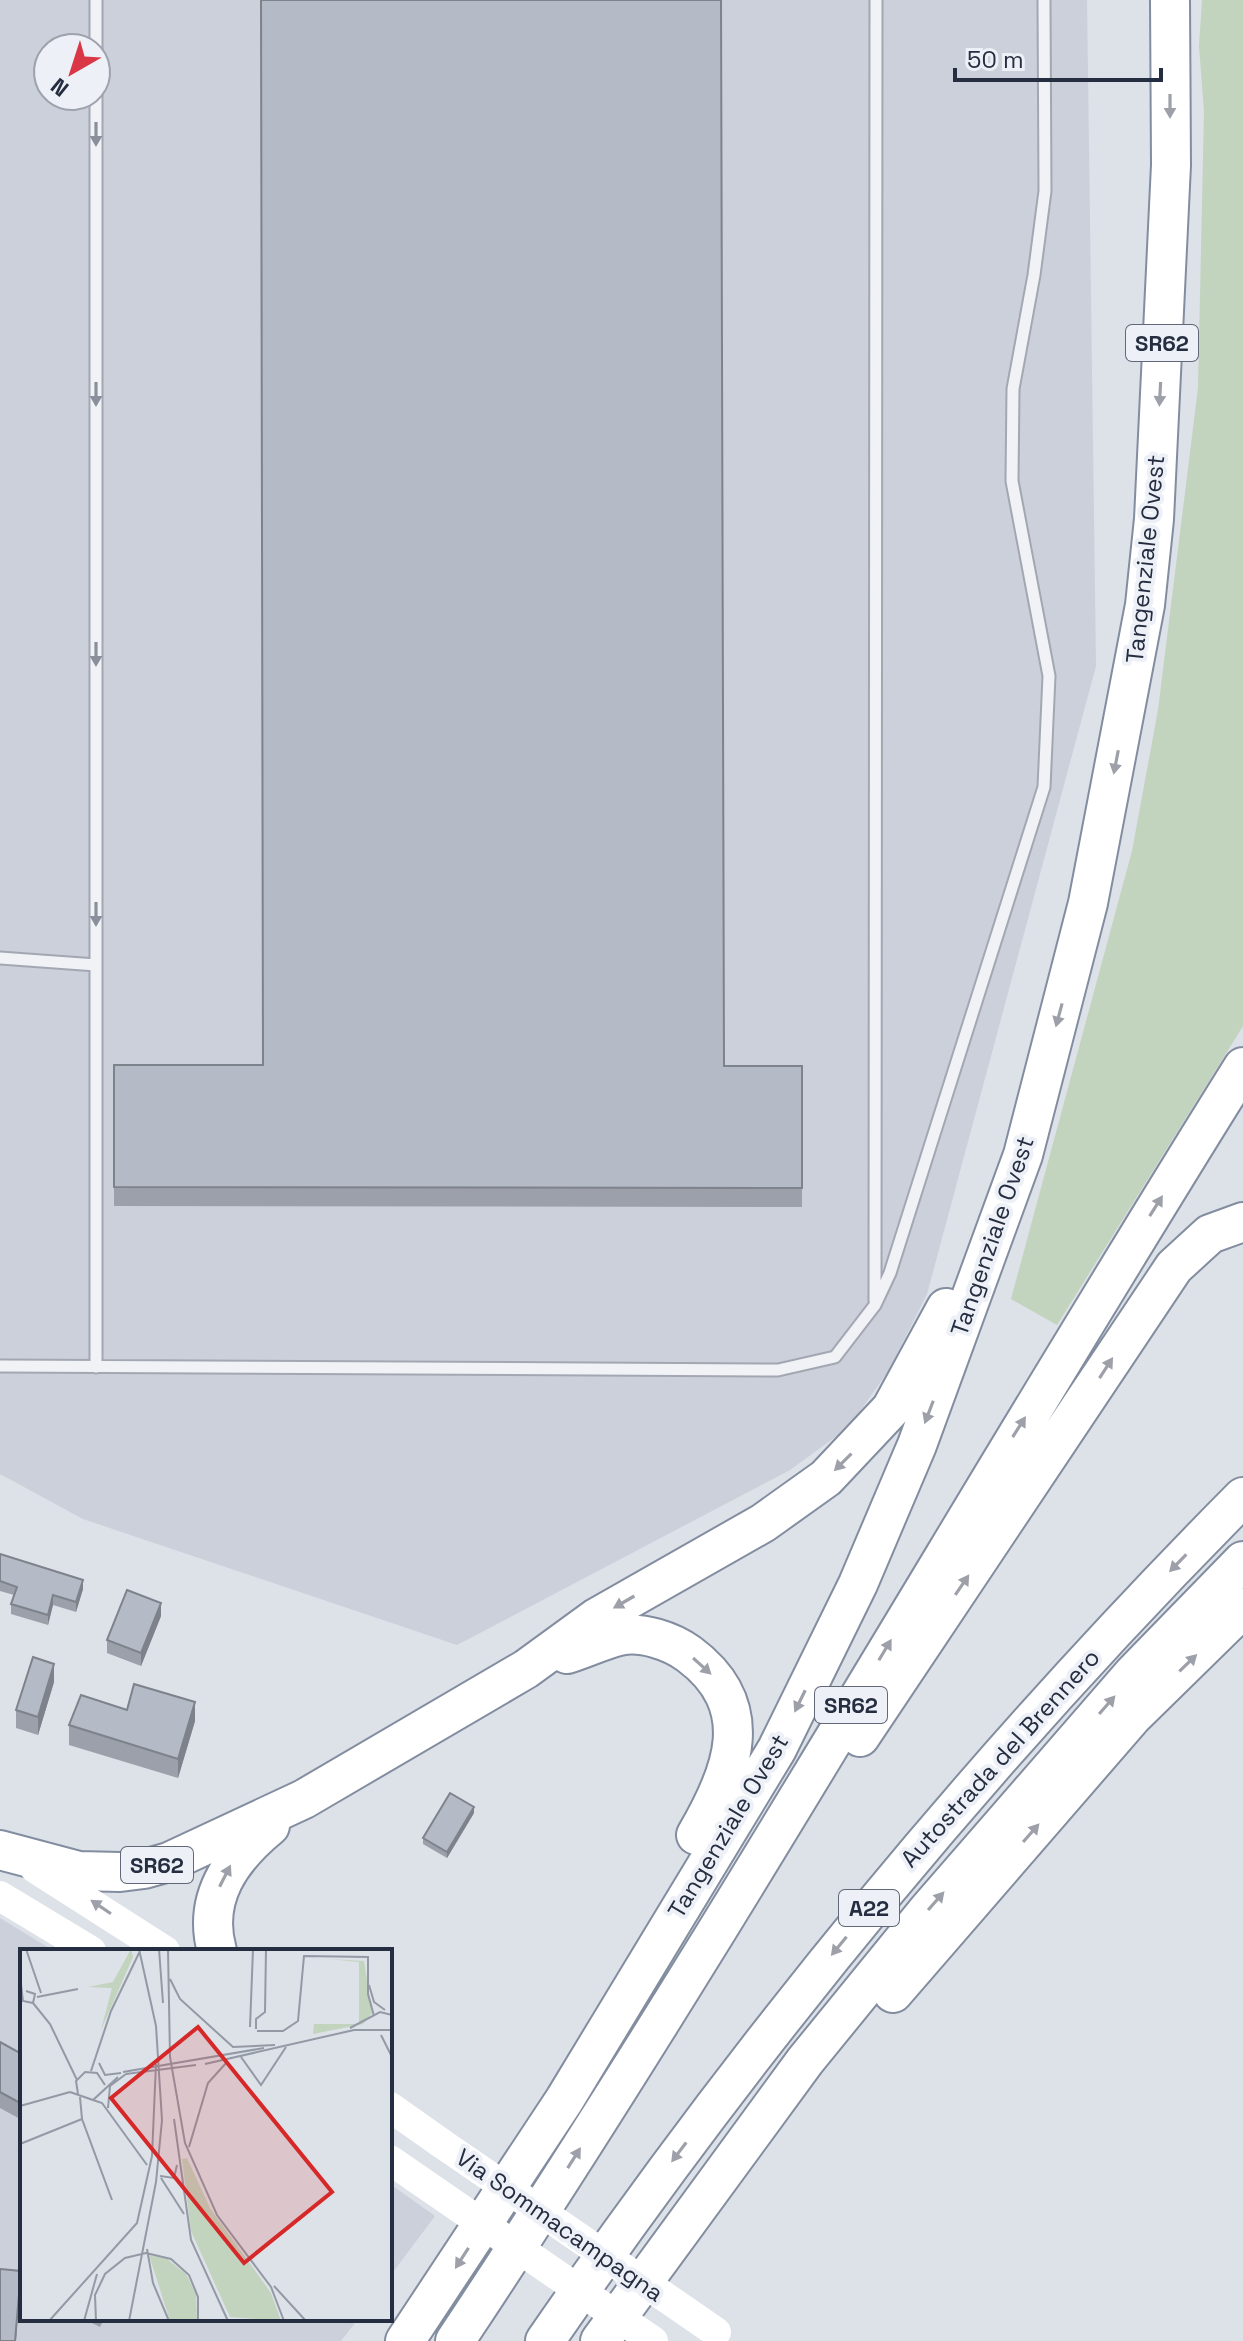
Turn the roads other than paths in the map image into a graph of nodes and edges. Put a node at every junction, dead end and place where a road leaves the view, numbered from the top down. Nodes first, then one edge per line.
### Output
1 (96, 0) edge
2 (876, 0) edge
3 (1044, 0) edge
4 (1170, 0) edge
5 (0, 958) edge
6 (96, 965) junction
7 (1243, 1067) edge
8 (1023, 1155) junction
9 (1243, 1222) edge
10 (875, 1305) junction
11 (0, 1366) edge
12 (96, 1367) junction
13 (1243, 1497) edge
14 (1243, 1561) edge
15 (1243, 1608) edge
16 (526, 1669) junction
17 (304, 1799) junction
18 (0, 1850) edge
19 (0, 1896) edge
20 (707, 1945) junction
21 (88, 1949) edge
22 (162, 1949) edge
23 (217, 1949) edge
24 (565, 2099) junction
25 (392, 2108) edge
26 (392, 2161) edge
27 (724, 2337) edge
28 (405, 2341) edge
29 (455, 2341) edge
30 (545, 2341) edge
31 (600, 2341) edge
32 (653, 2341) edge

1 -> 6 lane
2 - 10 lane
3 - 10 lane
4 -> 8 highway, Tangenziale Ovest / SR62
5 - 6 lane
6 - 12 lane
20 -> 7 highway, Tangenziale Ovest / SR62
8 -> 16 highway, SR62
8 -> 24 highway, Tangenziale Ovest / SR62
20 -> 9 highway, SR62
10 - 12 lane
11 - 12 lane
13 -> 30 highway, Autostrada del Brennero / A22
31 -> 14 highway, Autostrada del Brennero / A22
31 -> 15 highway
16 - 17 highway, SR62
16 -> 24 highway, SR62
17 - 18 highway, SR62
23 -> 17 highway, SR62
22 -> 18 street
19 - 21 street
29 -> 20 highway, Tangenziale Ovest / SR62
24 -> 28 highway, Tangenziale Ovest / SR62
25 - 27 street, Via Sommacampagna, bridge
26 - 32 street, Via Sommacampagna, bridge

